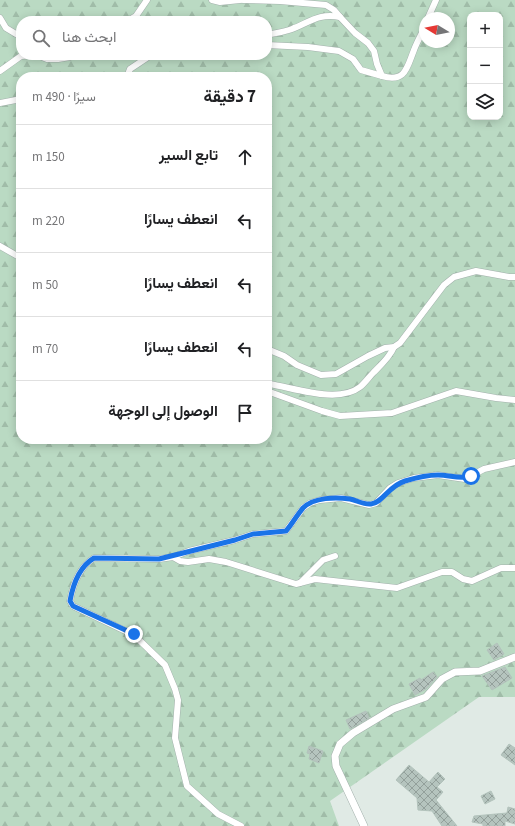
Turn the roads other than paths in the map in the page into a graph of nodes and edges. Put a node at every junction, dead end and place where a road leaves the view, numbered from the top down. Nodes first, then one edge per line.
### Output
1 (146, 0) edge
2 (212, 0) edge
3 (241, 0) edge
4 (436, 0) edge
5 (431, 12) edge
6 (136, 16) edge
7 (340, 17) junction
8 (0, 18) edge
9 (16, 34) edge
10 (272, 34) edge
11 (419, 41) edge
12 (272, 45) edge
13 (16, 60) edge
14 (143, 60) edge
15 (0, 71) edge
16 (130, 72) edge
17 (382, 76) junction
18 (16, 100) edge
19 (0, 103) edge
20 (0, 246) edge
21 (16, 255) edge
22 (515, 276) edge
23 (394, 347) junction
24 (272, 351) edge
25 (272, 385) edge
26 (272, 394) edge
27 (515, 400) edge
28 (515, 462) edge
29 (335, 556) dead end
30 (173, 557) junction
31 (515, 568) edge
32 (300, 583) junction
33 (515, 657) edge
34 (241, 826) edge
35 (364, 826) edge

1 - 6 street
2 - 3 street
3 - 7 street
4 - 5 street
7 - 10 street
7 - 17 street
8 - 9 street
11 - 17 street
12 - 17 street
13 - 15 street
14 - 16 street
18 - 19 street
20 - 21 street
22 - 23 street
23 - 24 street
23 - 25 street
26 - 27 street
28 - 30 street
29 - 32 street
30 - 32 street
30 - 34 street
31 - 32 street
33 - 35 street

